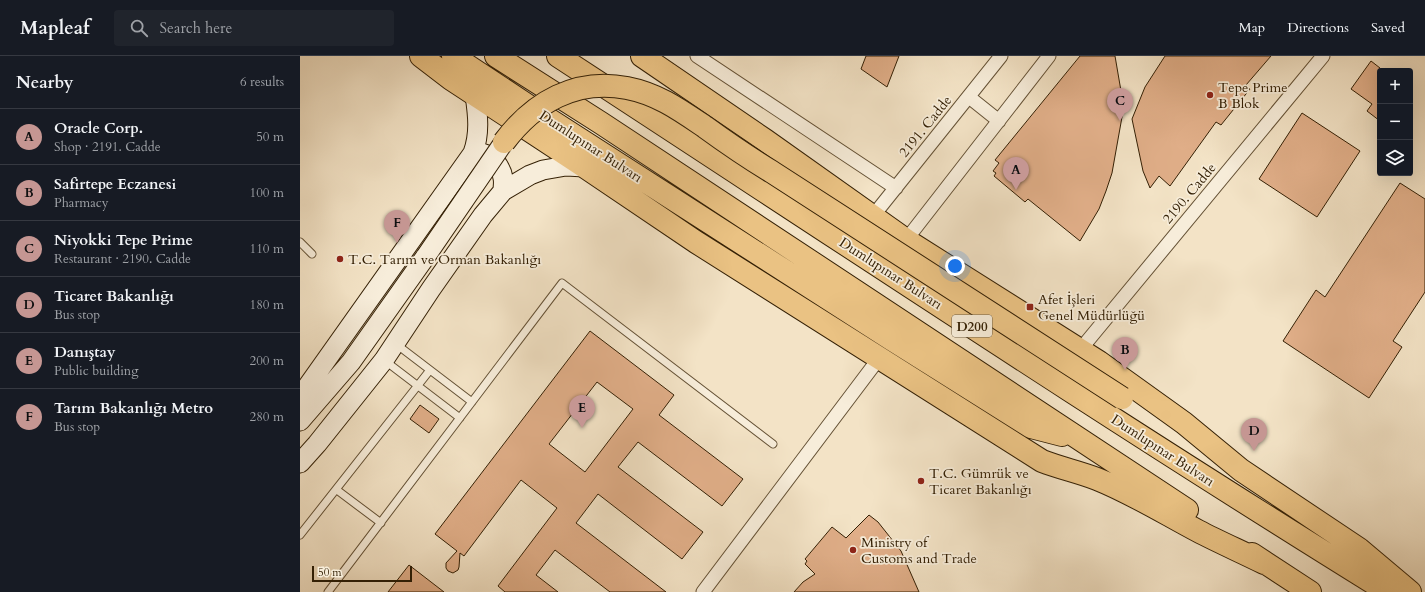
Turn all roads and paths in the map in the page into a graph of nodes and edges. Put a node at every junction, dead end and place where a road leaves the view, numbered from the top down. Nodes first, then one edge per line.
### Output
1 (421, 56) edge
2 (453, 56) edge
3 (496, 56) edge
4 (558, 56) edge
5 (642, 56) edge
6 (697, 56) edge
7 (1001, 56) edge
8 (1049, 56) edge
9 (1323, 56) edge
10 (475, 95) junction
11 (969, 97) junction
12 (999, 121) junction
13 (504, 142) joint
14 (473, 153) junction
15 (585, 167) junction
16 (896, 188) junction
17 (503, 191) junction
18 (873, 216) junction
19 (906, 240) junction
20 (300, 242) edge
21 (312, 254) dead end
22 (394, 343) junction
23 (1080, 350) junction
24 (880, 357) junction
25 (384, 360) junction
26 (430, 370) junction
27 (418, 387) junction
28 (300, 397) edge
29 (472, 402) junction
30 (460, 418) junction
31 (300, 421) edge
32 (1080, 440) junction
33 (772, 444) dead end
34 (300, 463) edge
35 (1241, 470) junction
36 (337, 490) junction
37 (381, 523) junction
38 (300, 535) edge
39 (1264, 563) junction
40 (328, 592) edge
41 (703, 592) edge
42 (1310, 592) edge
43 (1388, 592) edge
44 (1410, 592) edge

1 - 10 highway
2 - 32 highway, Dumlupınar Bulvarı
3 - 32 highway, Dumlupınar Bulvarı / D200
4 - 43 highway, Dumlupınar Bulvarı / D200
5 - 18 highway, Dumlupınar Bulvarı
6 - 16 street
7 - 11 street, 2191. Cadde
8 - 12 street
9 - 23 street, 2190. Cadde
10 - 14 main road
10 - 15 highway
11 - 12 street
11 - 16 street, 2191. Cadde
12 - 19 street
13 - 31 main road, bridge
13 - 35 highway, bridge
14 - 17 main road
14 - 28 main road
15 - 17 main road
15 - 24 highway
16 - 18 street, 2191. Cadde
17 - 22 main road
18 - 19 highway, Dumlupınar Bulvarı
19 - 23 highway, Dumlupınar Bulvarı
20 - 21 lane
22 - 25 main road
22 - 26 lane
23 - 35 highway, Dumlupınar Bulvarı
24 - 39 highway
24 - 41 street
25 - 27 lane
25 - 34 main road
26 - 27 lane
26 - 29 lane
27 - 30 lane
27 - 36 lane
29 - 30 lane
29 - 33 lane
30 - 37 lane
32 - 39 highway, Dumlupınar Bulvarı / D200
35 - 44 highway, Dumlupınar Bulvarı
36 - 37 lane
36 - 38 lane
37 - 40 lane
39 - 42 highway, Dumlupınar Bulvarı

